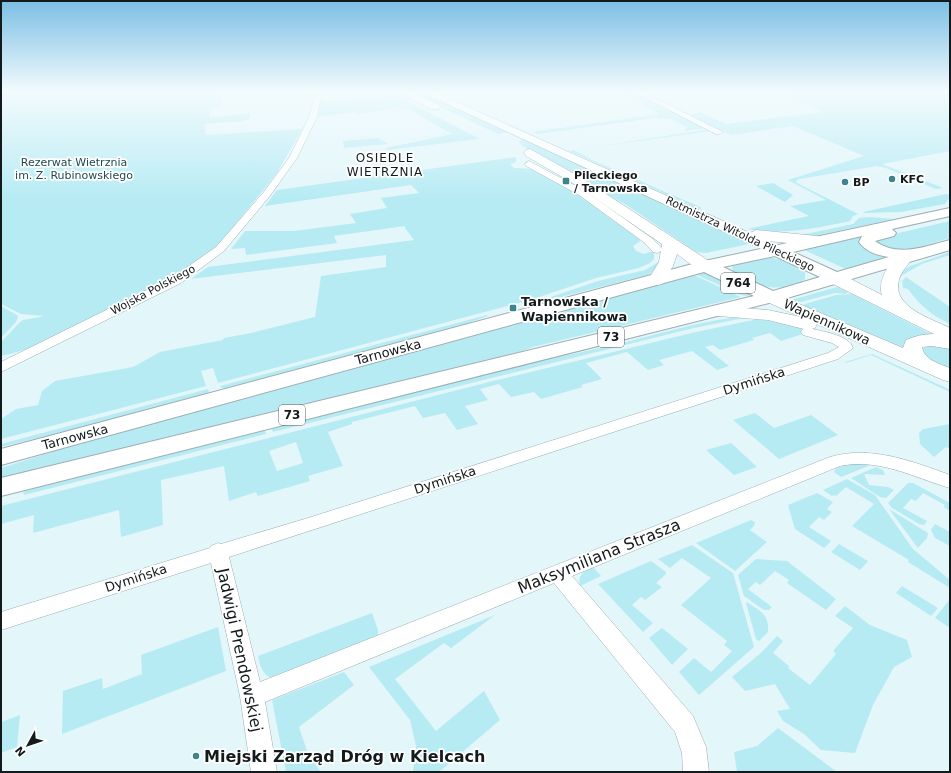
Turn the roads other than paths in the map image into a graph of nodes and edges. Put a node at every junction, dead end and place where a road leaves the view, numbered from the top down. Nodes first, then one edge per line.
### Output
1 (309, 127) edge
2 (504, 127) edge
3 (710, 127) edge
4 (720, 132) dead end
5 (520, 147) dead end
6 (529, 164) dead end
7 (950, 212) edge
8 (950, 219) edge
9 (738, 232) junction
10 (818, 241) junction
11 (950, 245) edge
12 (656, 247) junction
13 (776, 250) junction
14 (922, 253) junction
15 (904, 259) junction
16 (706, 266) junction
17 (837, 279) junction
18 (656, 280) junction
19 (771, 298) junction
20 (718, 311) junction
21 (902, 311) junction
22 (808, 332) dead end
23 (950, 335) edge
24 (875, 343) junction
25 (950, 343) edge
26 (925, 365) junction
27 (1, 368) edge
28 (950, 376) edge
29 (1, 457) edge
30 (950, 482) edge
31 (1, 487) edge
32 (218, 551) junction
33 (557, 573) junction
34 (1, 621) edge
35 (252, 696) junction
36 (264, 772) edge
37 (696, 772) edge

1 - 27 street, Wojska Polskiego
2 - 9 main road, Rotmistrza Witolda Pileckiego
3 - 4 street
5 - 12 main road, 764
6 - 12 street
7 - 10 main road, Tarnowska
8 - 14 main road
9 - 10 main road
9 - 13 main road, Rotmistrza Witolda Pileckiego
10 - 13 main road, Tarnowska
11 - 14 main road, 73
12 - 16 main road, 764
12 - 18 main road
13 - 16 main road, Tarnowska
13 - 17 main road, Rotmistrza Witolda Pileckiego
14 - 15 main road, 73
15 - 17 main road, 73
15 - 21 main road
16 - 18 main road, Tarnowska
16 - 19 main road, Wapiennikowa / 764
17 - 19 main road, 73
17 - 21 main road
18 - 29 main road, Tarnowska
19 - 20 main road, 73
19 - 24 main road, Wapiennikowa
20 - 24 main road
20 - 31 main road, 73
21 - 23 main road
22 - 32 street, Dymińska
24 - 26 main road, Wapiennikowa
25 - 26 main road
26 - 28 main road, Wapiennikowa
30 - 33 street, Maksymiliana Strasza
32 - 34 street, Dymińska
32 - 35 street, Jadwigi Prendowskiej
33 - 35 street, Maksymiliana Strasza
33 - 37 street
35 - 36 street, Jadwigi Prendowskiej

